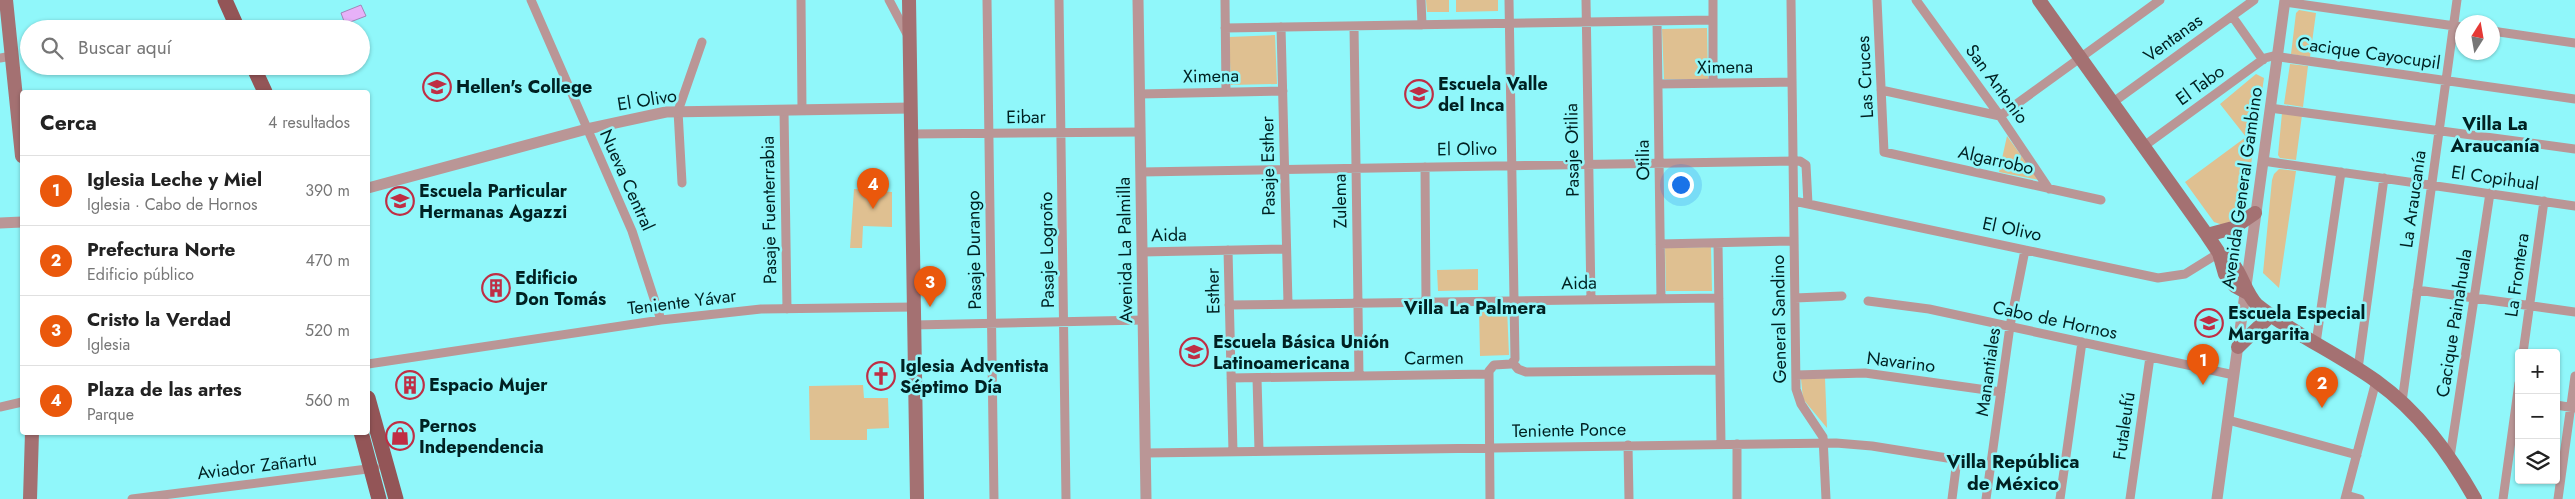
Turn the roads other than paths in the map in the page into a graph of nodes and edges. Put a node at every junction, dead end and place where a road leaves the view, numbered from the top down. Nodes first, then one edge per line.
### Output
1 (6, 0) edge
2 (215, 0) edge
3 (225, 0) edge
4 (531, 0) edge
5 (801, 0) edge
6 (889, 0) edge
7 (909, 0) edge
8 (986, 0) edge
9 (1059, 0) edge
10 (1138, 0) edge
11 (1225, 0) edge
12 (1421, 0) edge
13 (1508, 0) edge
14 (1586, 0) edge
15 (1713, 0) edge
16 (1791, 0) edge
17 (1877, 0) edge
18 (1916, 0) edge
19 (2039, 0) edge
20 (2160, 0) edge
21 (2254, 0) edge
22 (2457, 0) edge
23 (2285, 1) edge
24 (2458, 15) edge
25 (2232, 16) junction
26 (223, 20) edge
27 (234, 20) edge
28 (1713, 20) junction
29 (1657, 21) junction
30 (1587, 22) junction
31 (1509, 24) junction
32 (1422, 25) junction
33 (1354, 26) junction
34 (2455, 26) edge
35 (1281, 27) junction
36 (1225, 28) junction
37 (2500, 32) edge
38 (2455, 40) edge
39 (702, 42) dead end
40 (2575, 42) edge
41 (910, 44) junction
42 (6, 57) edge
43 (2080, 57) junction
44 (2277, 57) junction
45 (2263, 60) junction
46 (247, 75) edge
47 (257, 75) edge
48 (2446, 81) junction
49 (1792, 82) junction
50 (1713, 83) junction
51 (1658, 84) junction
52 (253, 90) edge
53 (264, 90) edge
54 (1881, 90) junction
55 (1283, 91) junction
56 (1226, 92) junction
57 (1140, 94) junction
58 (2575, 99) edge
59 (2112, 102) junction
60 (911, 108) junction
61 (2270, 108) junction
62 (784, 110) junction
63 (802, 110) junction
64 (678, 111) junction
65 (2000, 116) junction
66 (587, 129) junction
67 (2439, 131) junction
68 (1140, 132) junction
69 (1061, 133) junction
70 (911, 134) junction
71 (988, 134) junction
72 (20, 144) edge
73 (2144, 146) junction
74 (2575, 149) edge
75 (1884, 152) joint
76 (1793, 160) junction
77 (2263, 161) junction
78 (1659, 163) junction
79 (1589, 165) junction
80 (1510, 166) junction
81 (1356, 168) junction
82 (1425, 168) junction
83 (1285, 170) junction
84 (1141, 172) junction
85 (2341, 172) junction
86 (2384, 178) junction
87 (682, 183) dead end
88 (2432, 185) junction
89 (370, 187) edge
90 (2049, 189) junction
91 (2490, 193) junction
92 (2101, 200) dead end
93 (1794, 201) junction
94 (2544, 201) junction
95 (1808, 204) junction
96 (2575, 206) edge
97 (2255, 213) junction
98 (20, 222) edge
99 (0, 223) edge
100 (2207, 235) junction
101 (1794, 241) junction
102 (1718, 243) junction
103 (1660, 244) junction
104 (1286, 249) junction
105 (1228, 250) junction
106 (2025, 250) junction
107 (1142, 252) junction
108 (2219, 253) junction
109 (2417, 290) junction
110 (2246, 292) junction
111 (1842, 296) dead end
112 (1661, 298) junction
113 (1719, 298) junction
114 (1795, 298) junction
115 (2476, 298) junction
116 (1591, 300) junction
117 (1513, 301) junction
118 (1868, 301) dead end
119 (1426, 302) junction
120 (1358, 303) junction
121 (1229, 304) junction
122 (1288, 304) junction
123 (914, 306) junction
124 (2529, 306) junction
125 (787, 309) junction
126 (2575, 312) edge
127 (2271, 315) junction
128 (661, 320) junction
129 (1143, 320) junction
130 (1064, 322) junction
131 (991, 323) junction
132 (914, 325) junction
133 (2010, 326) junction
134 (2082, 342) junction
135 (2316, 343) junction
136 (2238, 347) junction
137 (2524, 349) edge
138 (2150, 357) junction
139 (1513, 363) junction
140 (370, 364) edge
141 (2358, 369) junction
142 (1720, 370) junction
143 (1488, 374) junction
144 (1796, 374) junction
145 (2234, 375) junction
146 (1359, 376) junction
147 (2575, 376) edge
148 (1231, 378) junction
149 (1257, 378) junction
150 (2376, 381) junction
151 (2001, 392) junction
152 (20, 402) edge
153 (2402, 402) junction
154 (370, 406) edge
155 (2560, 406) edge
156 (0, 407) edge
157 (2573, 408) edge
158 (2228, 420) junction
159 (2515, 420) edge
160 (32, 435) edge
161 (362, 435) edge
162 (1825, 442) junction
163 (1721, 444) junction
164 (1736, 444) junction
165 (1628, 445) junction
166 (1489, 448) junction
167 (1259, 451) junction
168 (1233, 452) junction
169 (1146, 453) junction
170 (2357, 454) junction
171 (2450, 457) junction
172 (1957, 460) junction
173 (1991, 465) junction
174 (386, 466) junction
175 (370, 468) junction
176 (2345, 497) edge
177 (30, 499) edge
178 (132, 499) edge
179 (379, 499) edge
180 (396, 499) edge
181 (917, 499) edge
182 (994, 499) edge
183 (1066, 499) edge
184 (1146, 499) edge
185 (1490, 499) edge
186 (1629, 499) edge
187 (1737, 499) edge
188 (1826, 499) edge
189 (1952, 499) edge
190 (1986, 499) edge
191 (2060, 499) edge
192 (2130, 499) edge
193 (2217, 499) edge
194 (2360, 499) edge
195 (2475, 499) edge
196 (2503, 499) edge
197 (2558, 499) edge

1 - 42 main road
2 - 26 main road
3 - 27 main road
4 - 66 street, Nueva Central
5 - 63 street
6 - 41 street
7 - 41 main road
8 - 71 street, Pasaje Durango
9 - 69 street, Pasaje Logroño
10 - 57 street, Avenida La Palmilla
11 - 36 street
12 - 32 street
13 - 31 street
14 - 30 street, Pasaje Otilia
15 - 28 street
16 - 49 street, General Sandino
17 - 54 street, Las Cruces
18 - 65 street, San Antonio
19 - 43 main road
20 - 43 street
21 - 25 street, Ventanas
22 - 24 street, La Araucanía
23 - 34 street
23 - 44 street, Avenida General Gambino
25 - 45 street
25 - 59 street, Ventanas
28 - 29 street
28 - 50 street
29 - 30 street
29 - 51 street, Otilia
30 - 31 street
30 - 79 street, Pasaje Otilia
31 - 32 street
31 - 80 street
32 - 33 street
33 - 35 street
33 - 81 street, Zulema
35 - 36 street
35 - 55 street, Pasaje Esther
36 - 56 street
37 - 40 street
38 - 48 street, La Araucanía
39 - 64 street
41 - 60 main road
42 - 72 main road
43 - 59 main road
43 - 65 street
44 - 45 street, El Tabo
44 - 48 street, Cacique Cayocupil
44 - 61 street, Avenida General Gambino
45 - 73 street, El Tabo
46 - 52 main road
47 - 53 main road
48 - 58 street, Cacique Cayocupil
48 - 67 street, La Araucanía
49 - 50 street, Ximena
49 - 76 street, General Sandino
50 - 51 street, Ximena
51 - 78 street, Otilia
54 - 65 street
54 - 75 street, Las Cruces
55 - 56 street, Ximena
55 - 83 street, Pasaje Esther
56 - 57 street, Ximena
57 - 68 street, Avenida La Palmilla
59 - 73 main road
60 - 63 street, El Olivo
60 - 70 main road
61 - 67 street
61 - 77 street, Avenida General Gambino
62 - 63 street, El Olivo
62 - 64 street, El Olivo
62 - 125 street, Pasaje Fuenterrabia
64 - 66 street, El Olivo
64 - 87 street
65 - 90 street, San Antonio
66 - 89 street, El Olivo
66 - 128 street, Nueva Central
67 - 74 street
67 - 88 street, La Araucanía
68 - 69 street, Eibar
68 - 84 street, Avenida La Palmilla
69 - 71 street, Eibar
69 - 130 street, Pasaje Logroño
70 - 71 street, Eibar
70 - 123 main road
71 - 131 street, Pasaje Durango
73 - 100 main road
75 - 90 street, Algarrobo
76 - 78 street, El Olivo
76 - 93 street, General Sandino
76 - 95 street
77 - 85 street, El Copihual
77 - 97 street, Avenida General Gambino
78 - 79 street, El Olivo
78 - 103 street, Otilia
79 - 80 street, El Olivo
79 - 116 street, Pasaje Otilia
80 - 82 street, El Olivo
80 - 117 street
81 - 82 street, El Olivo
81 - 83 street, El Olivo
81 - 120 street, Zulema
82 - 119 street
83 - 84 street, El Olivo
83 - 104 street, Pasaje Esther
84 - 107 street, Avenida La Palmilla
85 - 86 street, El Copihual
85 - 135 street
86 - 88 street, El Copihual
86 - 141 street
88 - 91 street, El Copihual
88 - 109 street, La Araucanía
90 - 92 street, Algarrobo
91 - 94 street, El Copihual
91 - 115 street, Cacique Painahuala
93 - 95 street, El Olivo
93 - 101 street, General Sandino
94 - 96 street, El Copihual
94 - 124 street, La Frontera
95 - 106 street, El Olivo
97 - 100 main road
97 - 110 street, Avenida General Gambino
98 - 99 street
100 - 108 main road
101 - 102 street
101 - 114 street, General Sandino
102 - 103 street
102 - 113 street
103 - 112 street, Otilia
104 - 105 street, Aida
104 - 122 street, Pasaje Esther
105 - 107 street, Aida
105 - 121 street, Esther
106 - 108 street, El Olivo
106 - 133 street, Manantiales
107 - 129 street, Avenida La Palmilla
108 - 110 main road
109 - 115 street
109 - 153 street, La Araucanía
110 - 127 main road
110 - 136 street, Avenida General Gambino
111 - 114 street
112 - 113 street, Aida
112 - 116 street, Aida
113 - 142 street
114 - 144 street, General Sandino
115 - 124 street
115 - 171 street, Cacique Painahuala
116 - 117 street, Aida
117 - 119 street, Aida
117 - 139 street
118 - 133 street, Cabo de Hornos
119 - 120 street, Aida
120 - 122 street, Aida
120 - 146 street, Zulema
121 - 122 street, Aida
121 - 148 street, Esther
123 - 125 street, Teniente Yávar
123 - 132 main road
124 - 126 street
124 - 137 street, La Frontera
125 - 128 street, Teniente Yávar
127 - 135 main road
127 - 136 main road
128 - 140 street, Teniente Yávar
129 - 130 street
129 - 169 street, Avenida La Palmilla
130 - 131 street
130 - 183 street, Pasaje Logroño
131 - 132 street
131 - 182 street, Pasaje Durango
132 - 181 main road
133 - 134 street, Cabo de Hornos
133 - 151 street, Manantiales
134 - 138 street, Cabo de Hornos
134 - 191 street
135 - 141 main road
136 - 145 street, Avenida General Gambino
138 - 145 street, Cabo de Hornos
138 - 192 street, Futaleufú
139 - 142 street
139 - 143 street
141 - 150 main road
142 - 163 street
143 - 146 street, Carmen
143 - 166 street
144 - 151 street, Navarino
144 - 162 street, General Sandino
145 - 158 street, Avenida General Gambino
146 - 149 street, Carmen
147 - 157 street
148 - 149 street, Carmen
148 - 168 street, Esther
149 - 167 street
150 - 153 main road
150 - 170 street
151 - 173 street, Manantiales
152 - 156 street
153 - 171 main road
154 - 174 main road
155 - 157 street
157 - 197 street
158 - 170 street
158 - 193 street, Avenida General Gambino
159 - 196 street
160 - 177 main road
161 - 175 main road
162 - 164 street, Teniente Ponce
162 - 172 street, Teniente Ponce
162 - 188 street, General Sandino
163 - 164 street, Teniente Ponce
163 - 165 street, Teniente Ponce
164 - 187 street
165 - 166 street, Teniente Ponce
165 - 186 street
166 - 167 street, Teniente Ponce
166 - 185 street
167 - 168 street, Teniente Ponce
168 - 169 street, Teniente Ponce
169 - 184 street, Avenida La Palmilla
170 - 176 street
171 - 195 main road
172 - 173 street, Teniente Ponce
172 - 189 street
173 - 190 street, Manantiales
174 - 175 street, Aviador Zañartu
174 - 180 main road
175 - 178 street, Aviador Zañartu
175 - 179 main road
176 - 194 street

